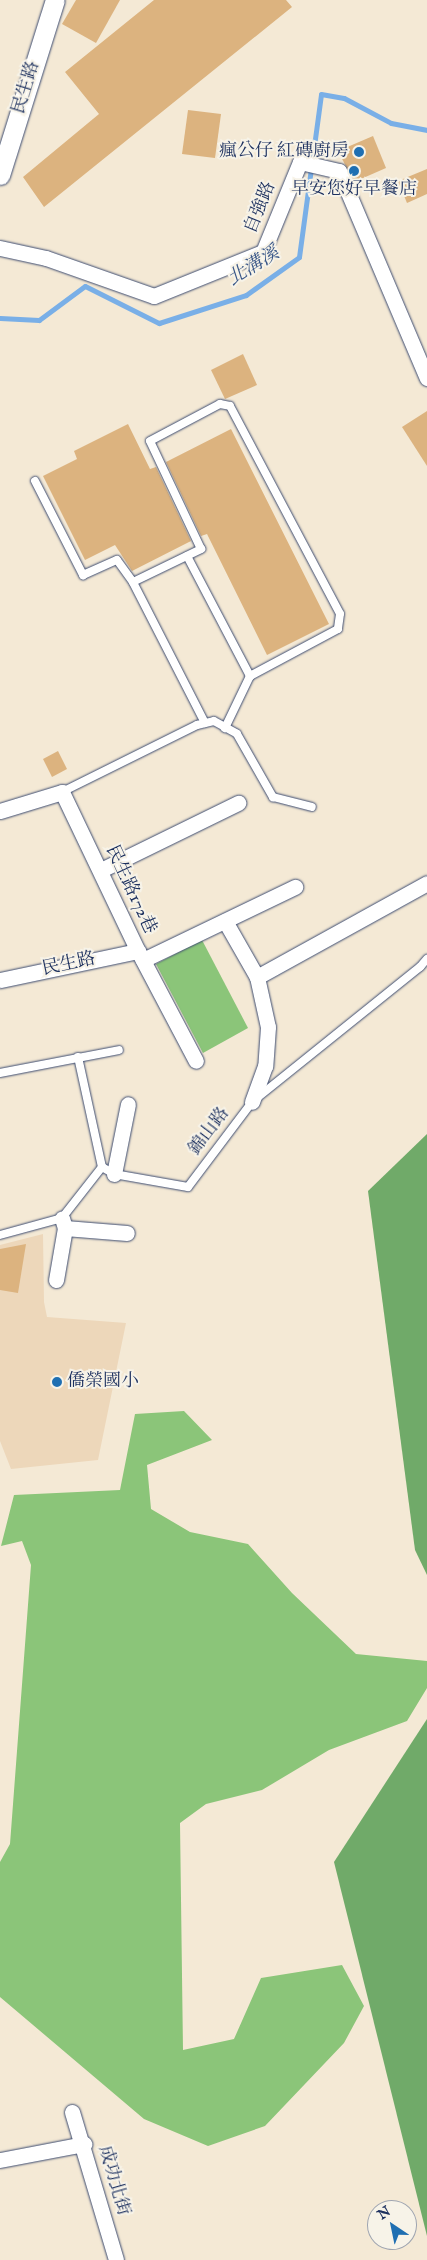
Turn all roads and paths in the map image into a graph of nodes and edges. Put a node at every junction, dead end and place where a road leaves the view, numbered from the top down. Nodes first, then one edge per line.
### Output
1 (55, 0) edge
2 (0, 175) edge
3 (0, 248) edge
4 (426, 377) edge
5 (36, 481) dead end
6 (188, 556) junction
7 (133, 582) junction
8 (250, 676) junction
9 (204, 723) junction
10 (225, 728) junction
11 (62, 792) junction
12 (238, 803) dead end
13 (312, 807) dead end
14 (0, 811) edge
15 (101, 870) junction
16 (427, 883) edge
17 (295, 887) dead end
18 (225, 921) junction
19 (141, 956) junction
20 (427, 959) edge
21 (257, 977) junction
22 (0, 980) edge
23 (119, 1050) dead end
24 (78, 1057) junction
25 (196, 1060) dead end
26 (0, 1073) edge
27 (252, 1102) junction
28 (128, 1104) dead end
29 (108, 1170) junction
30 (64, 1223) junction
31 (127, 1233) dead end
32 (0, 1235) edge
33 (56, 1280) dead end
34 (72, 2112) dead end
35 (84, 2144) junction
36 (0, 2160) edge
37 (116, 2260) edge

1 - 2 street, 民生路
3 - 4 street, 自強路
5 - 7 lane
6 - 7 lane
6 - 8 lane
6 - 8 lane
7 - 9 lane
8 - 10 lane
9 - 10 lane
9 - 11 lane
10 - 13 lane
11 - 14 street
11 - 15 street, 民生路172巷
12 - 15 street
15 - 19 street, 民生路172巷
16 - 21 street
17 - 18 street, 民生路
18 - 19 street, 民生路
18 - 21 street
19 - 22 street, 民生路
19 - 25 street, 民生路172巷
20 - 27 lane, 錦山路
21 - 27 street
23 - 24 lane
24 - 26 lane
24 - 29 lane
27 - 29 lane, 錦山路
28 - 29 street
29 - 30 lane
30 - 31 street
30 - 32 lane
30 - 33 street
34 - 35 street, 成功北街
35 - 36 street
35 - 37 street, 成功北街

